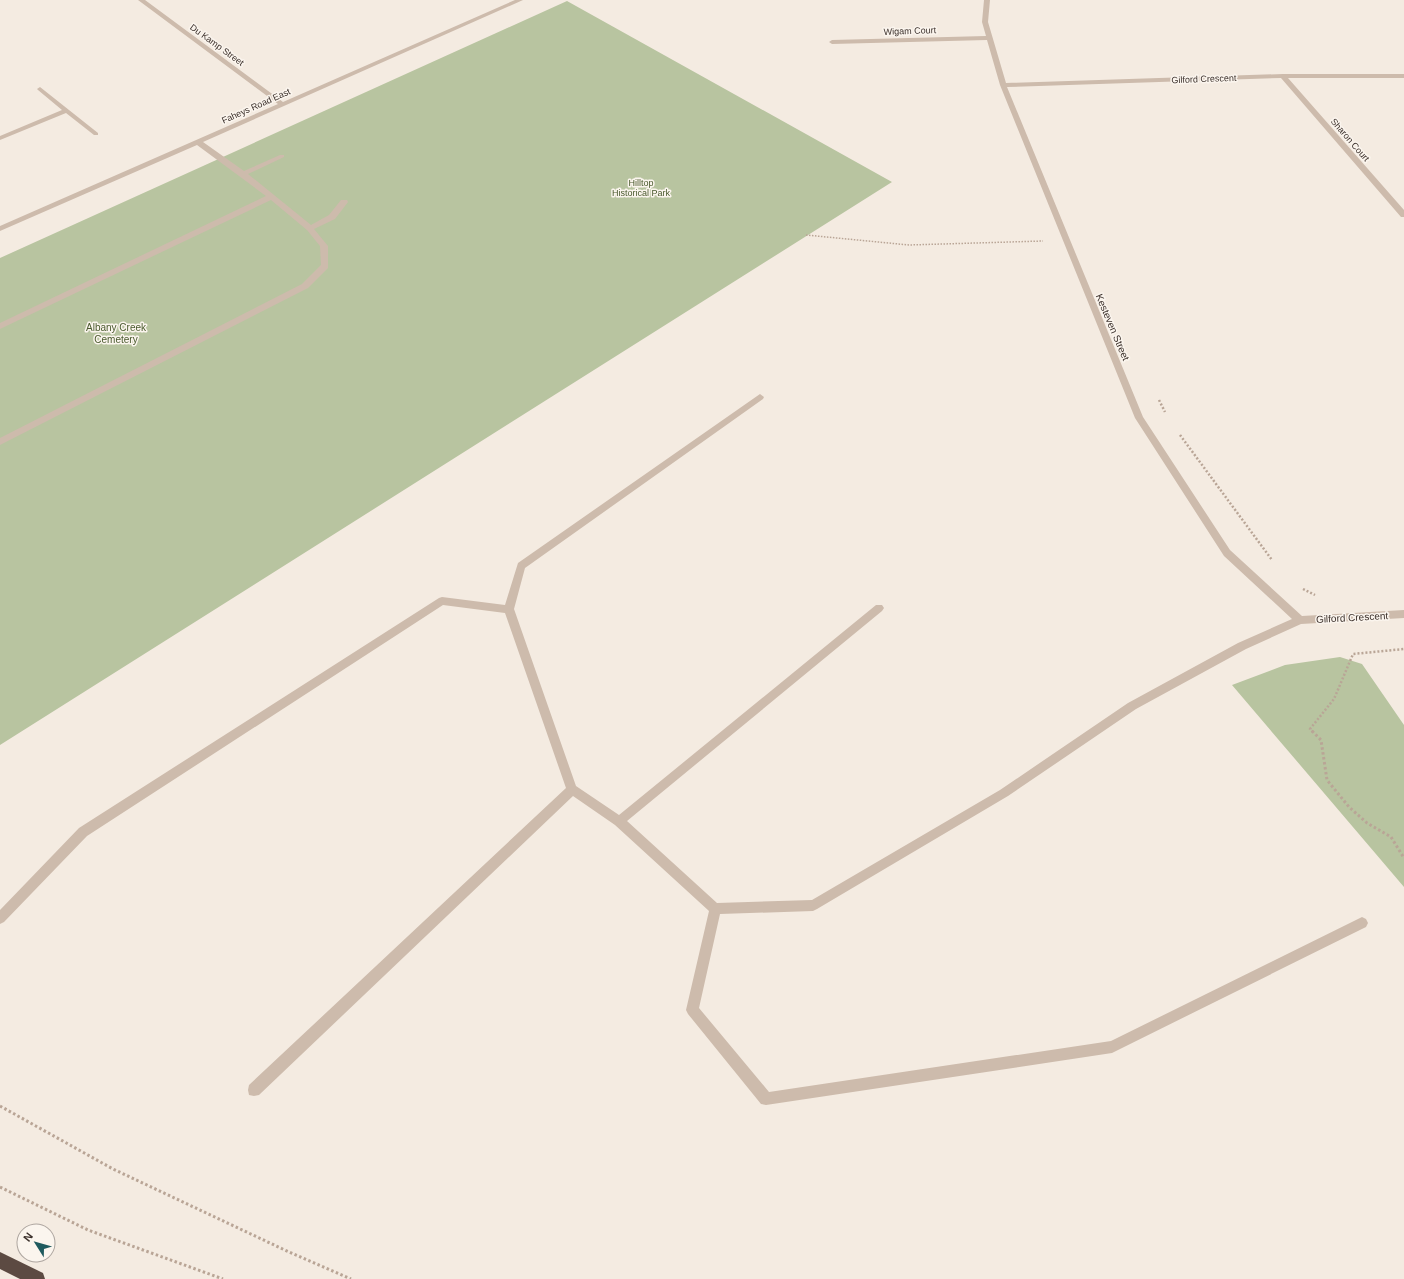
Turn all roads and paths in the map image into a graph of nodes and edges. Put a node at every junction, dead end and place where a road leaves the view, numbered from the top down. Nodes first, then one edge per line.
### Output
1 (140, 0) edge
2 (499, 0) edge
3 (520, 0) edge
4 (987, 0) edge
5 (508, 5) junction
6 (988, 38) junction
7 (832, 42) dead end
8 (1283, 76) junction
9 (1404, 76) edge
10 (1003, 85) junction
11 (40, 89) dead end
12 (282, 104) junction
13 (66, 111) junction
14 (96, 134) dead end
15 (0, 138) edge
16 (198, 142) junction
17 (282, 156) dead end
18 (243, 174) junction
19 (271, 197) junction
20 (344, 202) dead end
21 (1404, 215) edge
22 (0, 228) edge
23 (310, 228) junction
24 (806, 235) dead end
25 (1065, 240) junction
26 (0, 326) edge
27 (760, 397) dead end
28 (1159, 400) dead end
29 (1166, 413) dead end
30 (1179, 433) dead end
31 (0, 442) edge
32 (1275, 564) dead end
33 (1301, 588) dead end
34 (1319, 596) dead end
35 (879, 608) dead end
36 (509, 609) junction
37 (1404, 614) edge
38 (1300, 620) junction
39 (1404, 649) edge
40 (572, 789) junction
41 (619, 821) junction
42 (1404, 858) edge
43 (715, 910) junction
44 (0, 918) edge
45 (1362, 923) dead end
46 (254, 1090) dead end
47 (0, 1106) edge
48 (0, 1187) edge
49 (0, 1260) edge
50 (37, 1279) edge
51 (223, 1279) edge
52 (351, 1279) edge

1 - 12 street, Du Kamp Street
2 - 5 street
3 - 5 street, Faheys Road East
4 - 6 street, Kesteven Street
5 - 12 street, Faheys Road East
6 - 7 street, Wigam Court
6 - 10 street, Kesteven Street
8 - 9 street, Gilford Crescent
8 - 10 street, Gilford Crescent
8 - 21 street, Sharon Court
10 - 25 street, Kesteven Street
11 - 13 street
12 - 16 street, Faheys Road East
13 - 14 street
13 - 15 street
16 - 18 street
16 - 22 street, Faheys Road East
17 - 18 street
18 - 19 street
19 - 23 street
19 - 26 street
20 - 23 street
23 - 31 street
24 - 25 path
25 - 38 street, Kesteven Street
27 - 36 street
28 - 29 path
30 - 32 path
33 - 34 path
35 - 41 street
36 - 40 street
36 - 44 street
37 - 38 street, Gilford Crescent
38 - 43 street
39 - 42 path
40 - 41 street
40 - 46 street
41 - 43 street
43 - 45 street
47 - 52 path
48 - 51 path
49 - 50 highway

